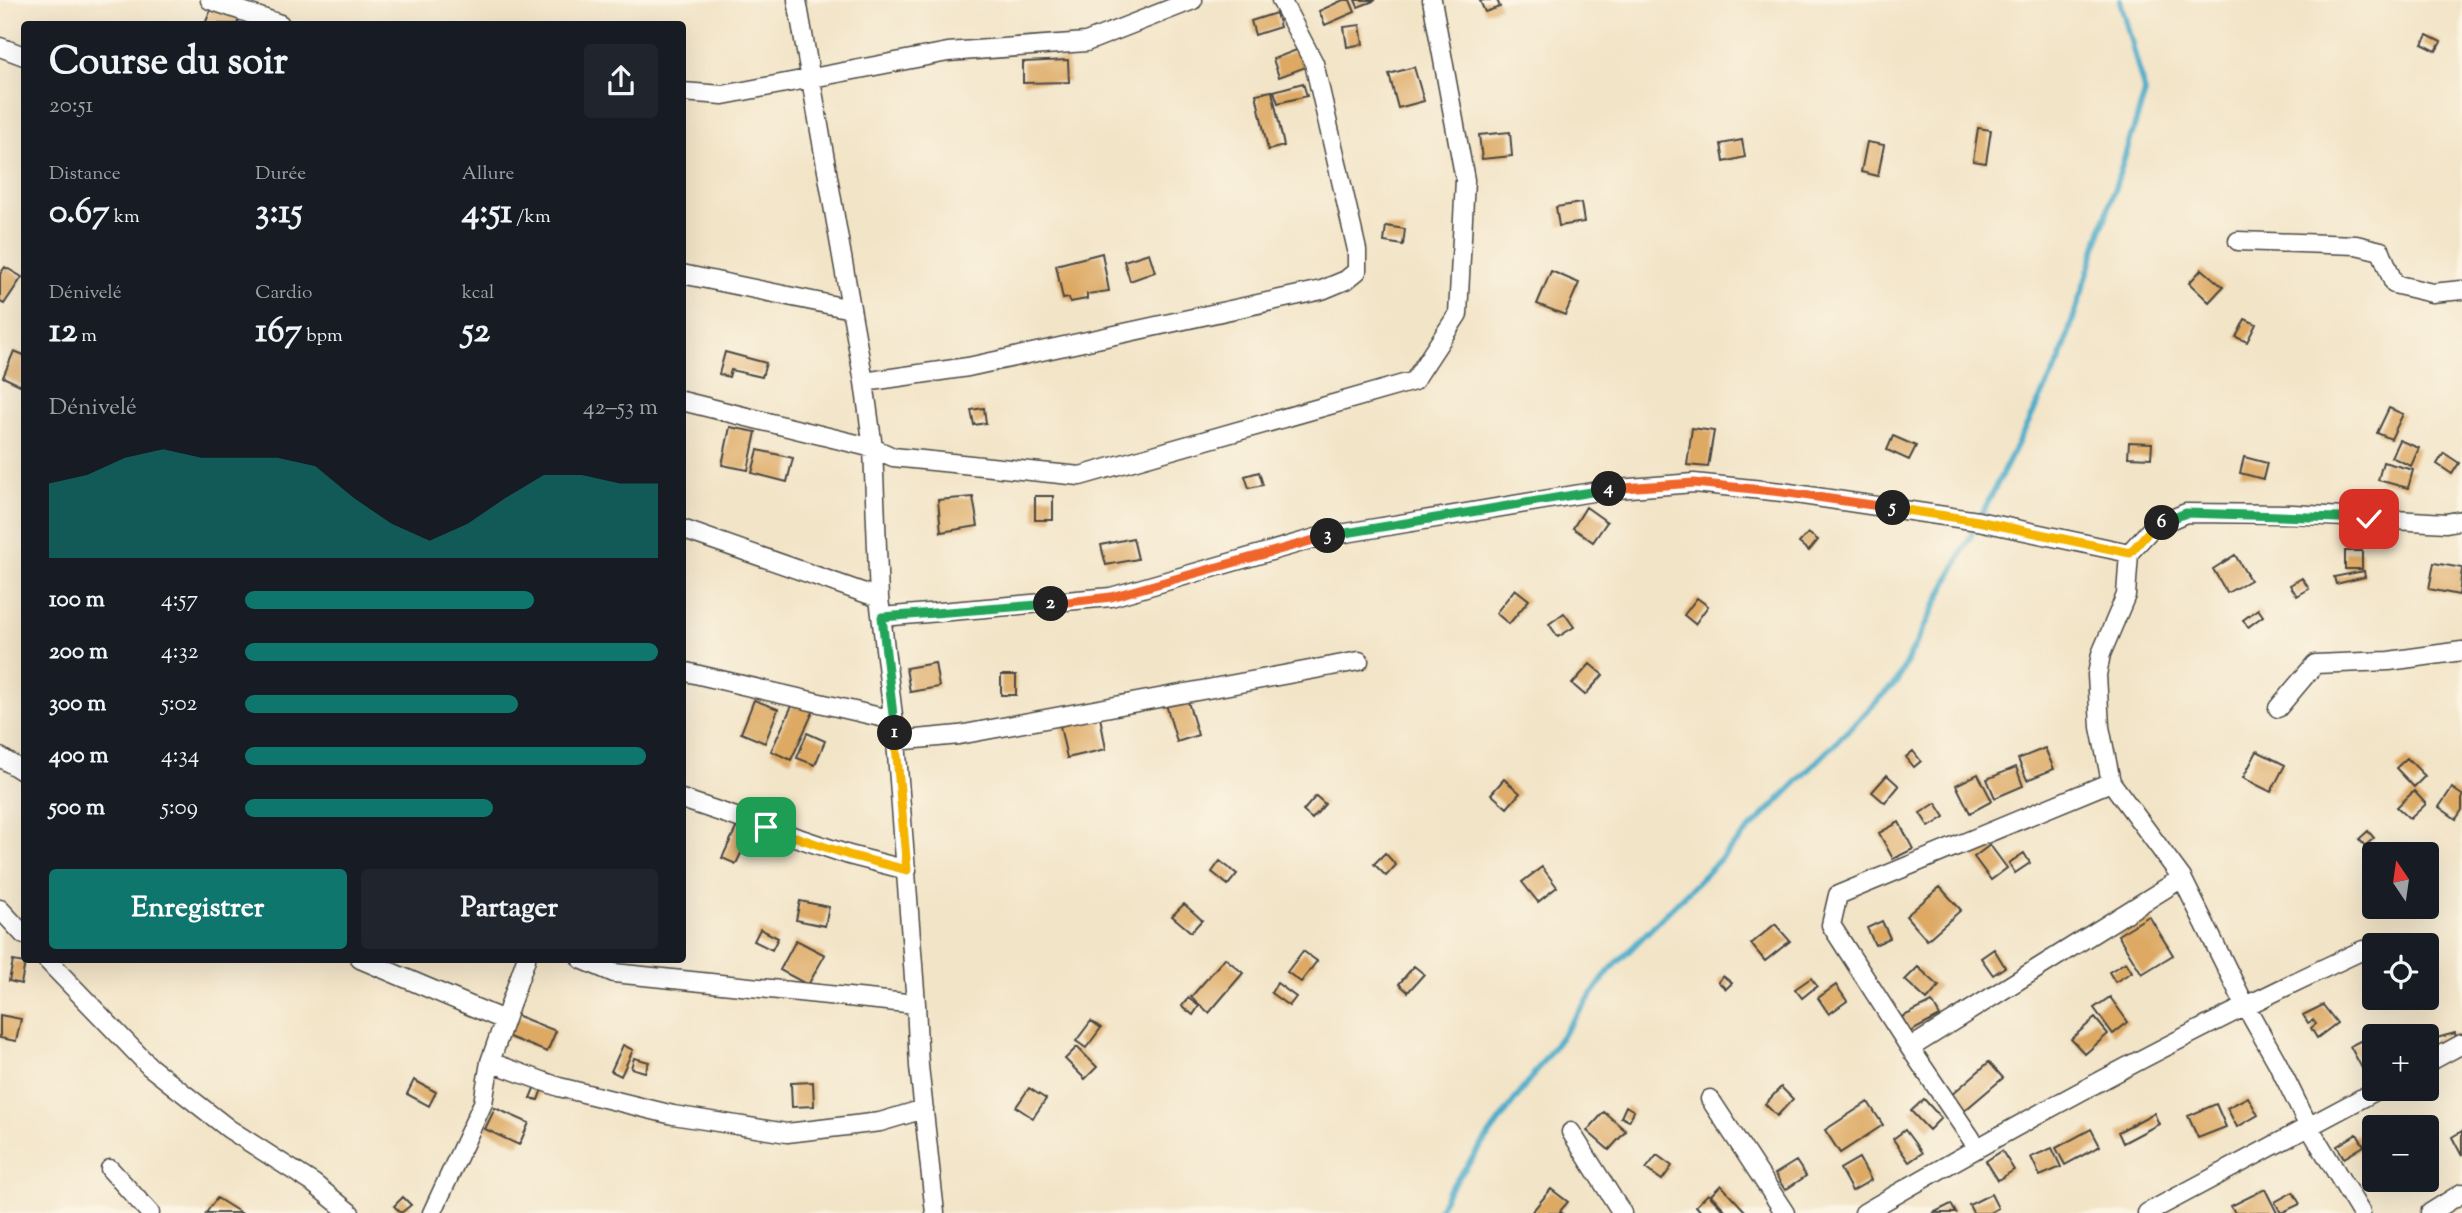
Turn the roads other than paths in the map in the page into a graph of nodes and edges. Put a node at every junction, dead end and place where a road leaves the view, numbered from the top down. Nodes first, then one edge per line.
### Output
1 (210, 0) edge
2 (797, 0) edge
3 (1193, 0) edge
4 (1281, 0) edge
5 (1432, 0) edge
6 (271, 21) edge
7 (0, 47) edge
8 (21, 55) edge
9 (811, 78) junction
10 (686, 93) edge
11 (2238, 241) dead end
12 (686, 275) edge
13 (2462, 290) edge
14 (851, 309) junction
15 (864, 382) junction
16 (686, 402) edge
17 (873, 448) junction
18 (2462, 520) edge
19 (686, 530) edge
20 (2130, 553) junction
21 (879, 598) junction
22 (882, 617) junction
23 (2462, 651) edge
24 (1359, 661) dead end
25 (686, 672) edge
26 (2278, 708) dead end
27 (893, 720) junction
28 (895, 741) junction
29 (0, 757) edge
30 (21, 770) edge
31 (2111, 782) junction
32 (686, 800) edge
33 (907, 870) junction
34 (2182, 878) junction
35 (0, 909) edge
36 (21, 932) edge
37 (2362, 950) edge
38 (54, 963) edge
39 (369, 963) edge
40 (525, 963) edge
41 (590, 963) edge
42 (916, 1004) junction
43 (2245, 1005) junction
44 (504, 1020) junction
45 (2462, 1044) edge
46 (1910, 1048) junction
47 (2439, 1056) edge
48 (490, 1062) junction
49 (1710, 1099) dead end
50 (2362, 1099) edge
51 (924, 1109) junction
52 (2309, 1128) junction
53 (1571, 1132) dead end
54 (1977, 1147) junction
55 (110, 1169) dead end
56 (2462, 1193) edge
57 (150, 1213) edge
58 (350, 1213) edge
59 (432, 1213) edge
60 (935, 1213) edge
61 (1622, 1213) edge
62 (1785, 1213) edge
63 (1864, 1213) edge
64 (2147, 1213) edge
65 (2361, 1213) edge
66 (2430, 1213) edge

1 - 6 street
2 - 9 street
3 - 9 street
4 - 15 street
5 - 17 street
7 - 8 street
9 - 10 street
9 - 14 street
11 - 13 street
12 - 14 street
14 - 15 street
15 - 17 street
16 - 17 street
17 - 21 street
18 - 20 street
19 - 21 street
20 - 22 street
20 - 31 street
21 - 22 street
22 - 27 street
23 - 26 street
24 - 28 street
25 - 27 street
27 - 28 street
28 - 33 street
29 - 30 street
31 - 34 street
31 - 46 street
32 - 33 street
33 - 42 street
34 - 43 street
34 - 46 street
35 - 36 street
37 - 43 street
38 - 58 street
39 - 44 street
40 - 44 street
41 - 42 street
42 - 51 street
43 - 52 street
43 - 54 street
44 - 48 street
45 - 47 street
46 - 54 street
48 - 51 street
48 - 59 street
49 - 62 street
50 - 52 street
51 - 60 street
52 - 64 street
52 - 65 street
53 - 61 street
54 - 63 street
55 - 57 street
56 - 66 street

